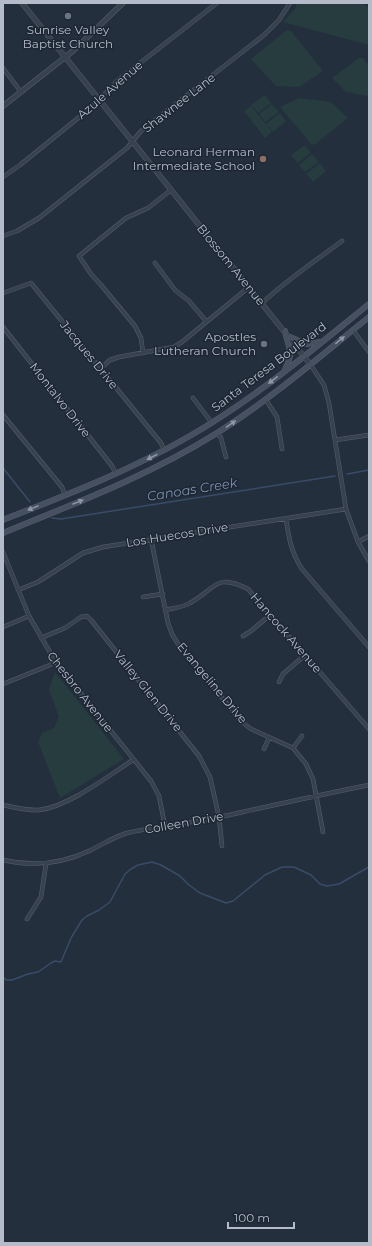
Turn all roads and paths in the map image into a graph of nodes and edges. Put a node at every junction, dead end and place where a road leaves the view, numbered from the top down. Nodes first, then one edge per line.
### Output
1 (22, 3) edge
2 (123, 3) edge
3 (216, 3) edge
4 (290, 3) edge
5 (65, 57) junction
6 (3, 68) edge
7 (21, 92) junction
8 (99, 100) junction
9 (3, 106) edge
10 (132, 141) junction
11 (3, 177) edge
12 (171, 190) junction
13 (3, 236) edge
14 (342, 241) dead end
15 (155, 263) dead end
16 (249, 287) junction
17 (3, 293) edge
18 (262, 303) junction
19 (369, 304) edge
20 (369, 317) edge
21 (206, 321) junction
22 (3, 327) edge
23 (353, 330) junction
24 (285, 331) junction
25 (290, 337) junction
26 (321, 342) junction
27 (369, 352) edge
28 (143, 353) junction
29 (304, 356) junction
30 (310, 364) junction
31 (101, 368) junction
32 (285, 371) junction
33 (193, 398) dead end
34 (266, 400) junction
35 (3, 415) edge
36 (212, 422) junction
37 (217, 433) junction
38 (369, 435) edge
39 (335, 440) junction
40 (282, 449) dead end
41 (164, 450) junction
42 (226, 457) dead end
43 (116, 474) junction
44 (65, 495) junction
45 (346, 509) junction
46 (286, 519) junction
47 (3, 520) edge
48 (3, 532) edge
49 (369, 536) edge
50 (151, 539) junction
51 (358, 542) junction
52 (3, 552) edge
53 (369, 561) edge
54 (18, 590) junction
55 (163, 594) junction
56 (143, 597) dead end
57 (166, 610) junction
58 (270, 615) junction
59 (28, 616) junction
60 (3, 626) edge
61 (243, 636) dead end
62 (41, 638) junction
63 (369, 647) edge
64 (305, 655) junction
65 (55, 661) junction
66 (279, 682) dead end
67 (3, 684) edge
68 (369, 729) edge
69 (302, 736) dead end
70 (269, 738) junction
71 (293, 748) junction
72 (264, 749) dead end
73 (133, 760) junction
74 (369, 785) edge
75 (316, 796) junction
76 (3, 805) edge
77 (219, 817) junction
78 (166, 826) junction
79 (323, 832) dead end
80 (222, 846) dead end
81 (3, 860) edge
82 (46, 864) junction
83 (27, 919) dead end

1 - 5 street, Blossom Avenue
2 - 5 street
3 - 8 street, Azule Avenue
4 - 10 street, Shawnee Lane
5 - 7 street
5 - 8 street, Blossom Avenue
6 - 7 street
7 - 9 street
8 - 10 street, Blossom Avenue
8 - 11 street, Azule Avenue
10 - 12 street, Blossom Avenue
10 - 13 street, Shawnee Lane
12 - 16 street, Blossom Avenue
12 - 28 street
14 - 18 street
15 - 21 street
16 - 18 street, Blossom Avenue
16 - 21 street
17 - 31 street, Jacques Drive
18 - 24 street, Blossom Avenue
19 - 26 main road, Santa Teresa Boulevard
20 - 23 main road, Santa Teresa Boulevard
21 - 28 street
22 - 43 street, Montalvo Drive
23 - 27 street
30 -> 23 main road, Santa Teresa Boulevard
24 - 25 street, Blossom Avenue
24 - 32 main road
25 - 26 main road
25 - 29 street, Blossom Avenue
26 - 29 main road, Santa Teresa Boulevard
28 - 31 street
29 - 30 street, Blossom Avenue
29 - 32 main road, Santa Teresa Boulevard
30 - 34 main road, Santa Teresa Boulevard
30 - 39 street, Blossom Avenue
31 - 41 street, Jacques Drive
32 -> 36 main road, Santa Teresa Boulevard
33 - 36 street
37 -> 34 main road, Santa Teresa Boulevard
34 - 40 street
35 - 44 street
36 - 41 main road, Santa Teresa Boulevard
37 - 42 street
48 -> 37 main road, Santa Teresa Boulevard
38 - 39 street
39 - 45 street, Blossom Avenue
41 -> 43 main road, Santa Teresa Boulevard
43 - 44 main road, Santa Teresa Boulevard
44 -> 47 main road, Santa Teresa Boulevard
45 - 46 street, Los Huecos Drive
45 - 51 street, Blossom Avenue
46 - 50 street, Los Huecos Drive
46 - 63 street
49 - 51 street
50 - 54 street, Los Huecos Drive
50 - 55 street, Evangeline Drive
51 - 53 street, Blossom Avenue
52 - 54 street, Chesbro Avenue
54 - 59 street, Chesbro Avenue
55 - 56 street
55 - 57 street, Evangeline Drive
57 - 58 street, Hancock Avenue
57 - 70 street, Evangeline Drive
58 - 61 street
58 - 64 street, Hancock Avenue
59 - 60 street
59 - 62 street, Chesbro Avenue
62 - 65 street, Chesbro Avenue
62 - 77 street, Valley Glen Drive
64 - 66 street
64 - 68 street, Hancock Avenue
65 - 67 street
65 - 73 street, Chesbro Avenue
69 - 71 street
70 - 71 street, Evangeline Drive
70 - 72 street
71 - 75 street, Evangeline Drive
73 - 76 street
73 - 78 street, Chesbro Avenue
74 - 75 street, Colleen Drive
75 - 77 street, Colleen Drive
75 - 79 street, Evangeline Drive
77 - 78 street, Colleen Drive
77 - 80 street
78 - 82 street, Colleen Drive
81 - 82 street, Colleen Drive
82 - 83 street

